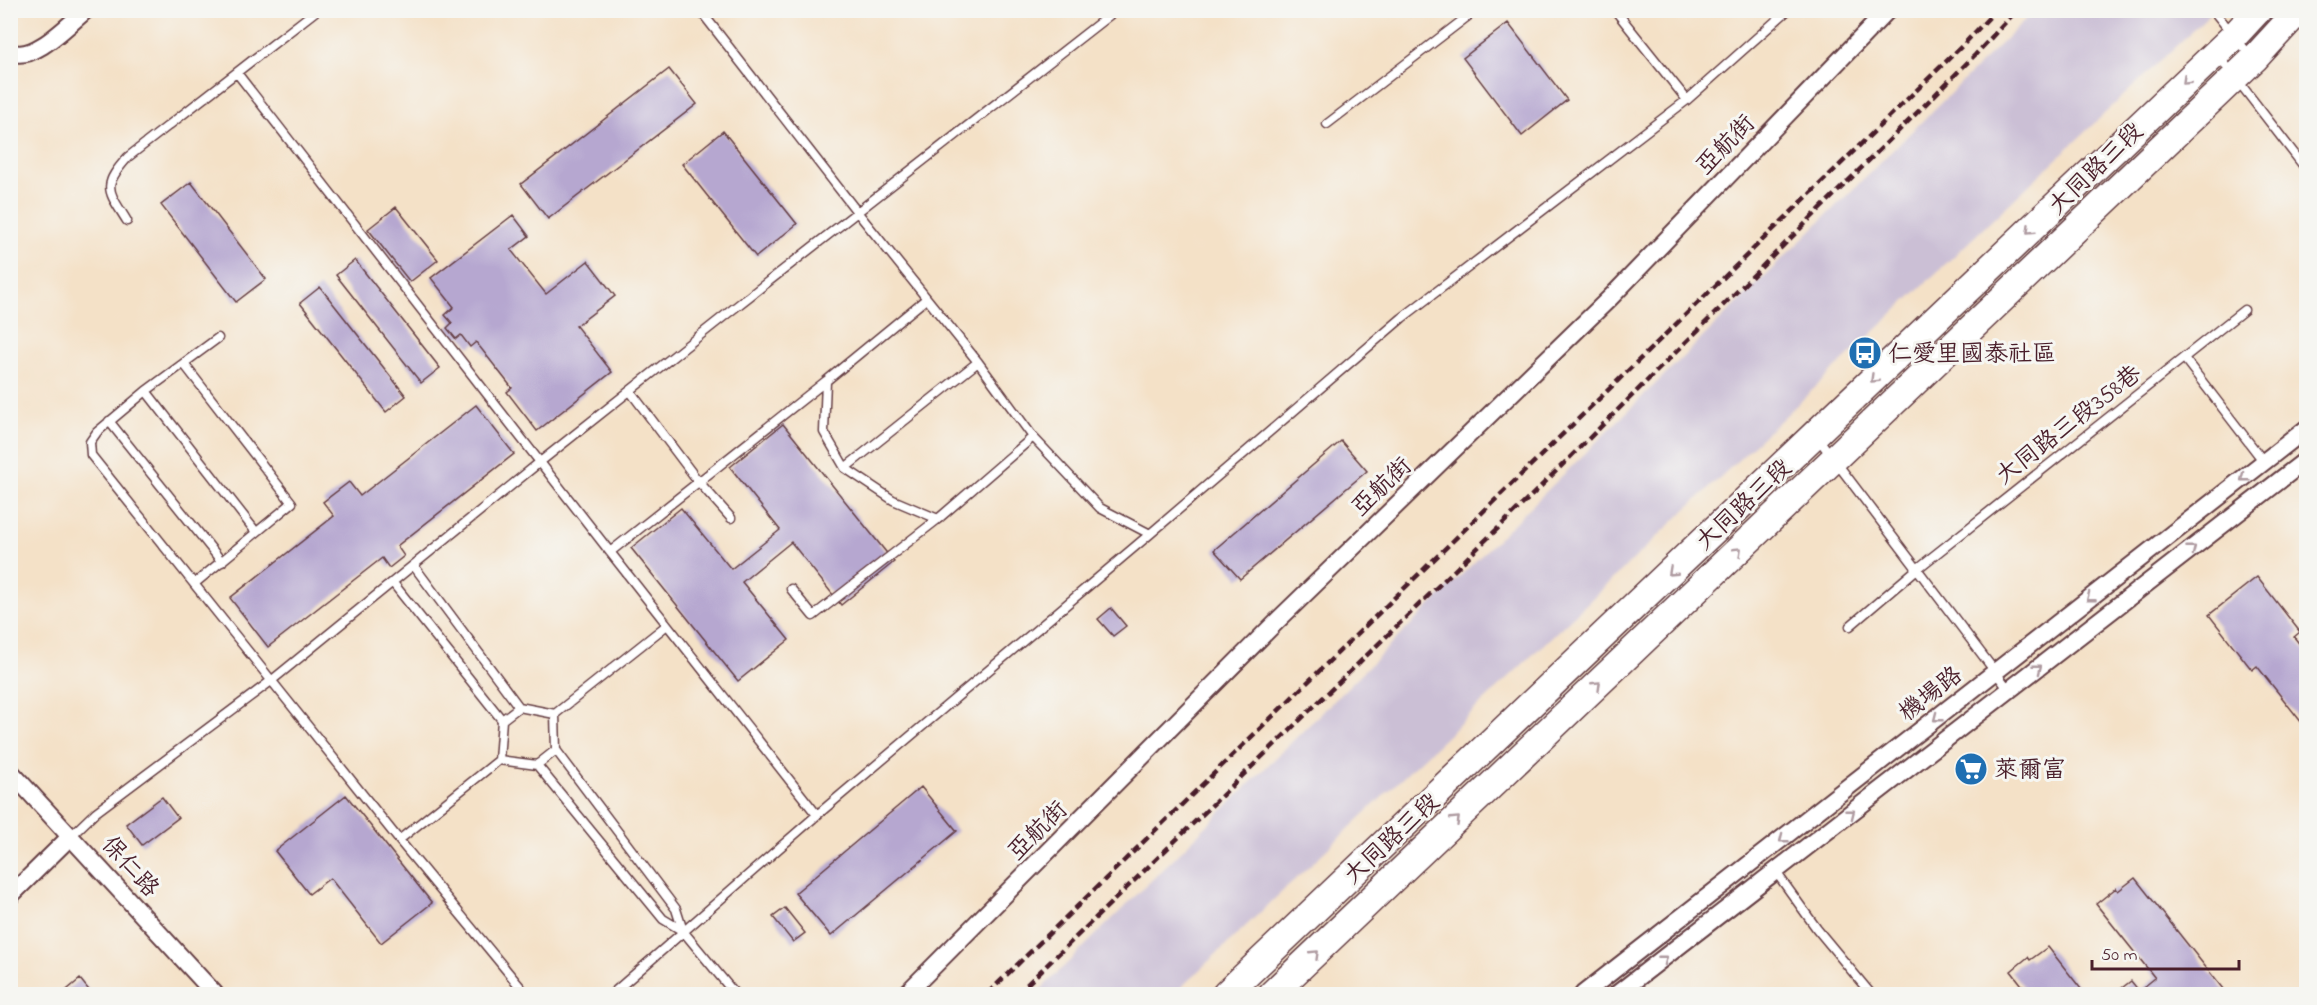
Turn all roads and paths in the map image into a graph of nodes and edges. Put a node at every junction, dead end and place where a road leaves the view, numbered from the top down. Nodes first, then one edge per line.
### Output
1 (87, 10) edge
2 (317, 10) edge
3 (700, 10) edge
4 (1116, 10) edge
5 (1476, 10) edge
6 (1615, 10) edge
7 (1788, 10) edge
8 (1888, 10) edge
9 (2213, 10) edge
10 (2258, 10) edge
11 (2299, 10) edge
12 (2225, 44) junction
13 (10, 51) edge
14 (2244, 68) junction
15 (237, 73) junction
16 (1687, 100) junction
17 (1327, 124) dead end
18 (2307, 169) edge
19 (858, 213) junction
20 (127, 221) dead end
21 (926, 298) junction
22 (2244, 310) dead end
23 (218, 338) dead end
24 (2184, 357) junction
25 (978, 362) junction
26 (184, 364) junction
27 (826, 381) junction
28 (146, 391) junction
29 (630, 391) junction
30 (109, 421) junction
31 (2307, 429) edge
32 (1816, 435) junction
33 (1032, 437) junction
34 (1834, 459) junction
35 (2307, 460) edge
36 (540, 462) junction
37 (2264, 462) junction
38 (845, 468) junction
39 (698, 481) junction
40 (731, 518) dead end
41 (938, 519) junction
42 (256, 532) junction
43 (1150, 534) junction
44 (610, 552) junction
45 (222, 562) junction
46 (414, 566) junction
47 (1917, 569) junction
48 (393, 583) junction
49 (194, 584) junction
50 (791, 589) dead end
51 (668, 625) junction
52 (1850, 626) dead end
53 (1996, 672) junction
54 (271, 681) junction
55 (2009, 690) junction
56 (519, 707) junction
57 (555, 714) junction
58 (502, 720) junction
59 (556, 750) junction
60 (499, 760) junction
61 (537, 765) junction
62 (10, 771) edge
63 (817, 814) junction
64 (71, 836) junction
65 (399, 840) junction
66 (1776, 872) junction
67 (10, 896) edge
68 (683, 931) junction
69 (215, 994) edge
70 (526, 994) edge
71 (612, 994) edge
72 (735, 994) edge
73 (906, 994) edge
74 (1226, 994) edge
75 (1272, 994) edge
76 (1583, 994) edge
77 (1617, 994) edge
78 (1871, 994) edge

1 - 13 street
2 - 15 lane
3 - 19 lane
4 - 19 lane
5 - 17 lane
6 - 16 lane
7 - 16 lane
8 - 73 street, 亞航街
9 - 12 lane
10 - 12 main road, 大同路三段
11 - 14 main road, 大同路三段
12 - 14 lane
12 - 14 lane
12 -> 32 main road, 大同路三段
14 - 18 lane
14 - 34 main road, 大同路三段
15 - 20 lane
15 - 36 lane
16 - 43 lane
19 - 21 lane
19 - 29 lane
21 - 25 lane
21 - 27 lane
22 - 24 lane, 大同路三段358巷
23 - 26 lane
24 - 37 lane
24 - 47 lane, 大同路三段358巷
25 - 33 lane
25 - 38 lane
26 - 28 lane
26 - 42 lane
27 - 38 lane
27 - 39 lane
28 - 30 lane
28 - 42 lane
29 - 36 lane
29 - 39 lane
30 - 45 lane
30 - 49 lane
31 - 37 street, 機場路
32 - 34 lane
32 -> 74 main road, 大同路三段
33 - 41 lane
33 - 43 lane
34 - 47 lane
75 -> 34 main road, 大同路三段
55 -> 35 street, 機場路
36 - 44 lane
36 - 46 lane
37 -> 53 street, 機場路
38 - 41 lane
39 - 40 lane
39 - 44 lane
41 - 50 lane
42 - 45 lane
43 - 63 lane
44 - 51 lane
45 - 49 lane
46 - 48 lane
46 - 56 lane
47 - 52 lane, 大同路三段358巷
47 - 53 lane
48 - 54 lane
48 - 58 lane
49 - 54 lane
51 - 57 lane
51 - 63 lane
53 - 55 lane
53 -> 76 street, 機場路
54 - 64 lane
54 - 65 lane
66 -> 55 street, 機場路
56 - 57 lane
56 - 58 lane
57 - 59 lane
58 - 60 lane
59 - 61 lane
59 - 68 lane
60 - 61 lane
60 - 65 lane
61 - 68 lane
62 - 64 street, 保仁路
63 - 68 lane
64 - 67 street
64 - 69 street, 保仁路
65 - 70 lane
77 -> 66 street, 機場路
66 - 78 lane
68 - 71 lane
68 - 72 lane

